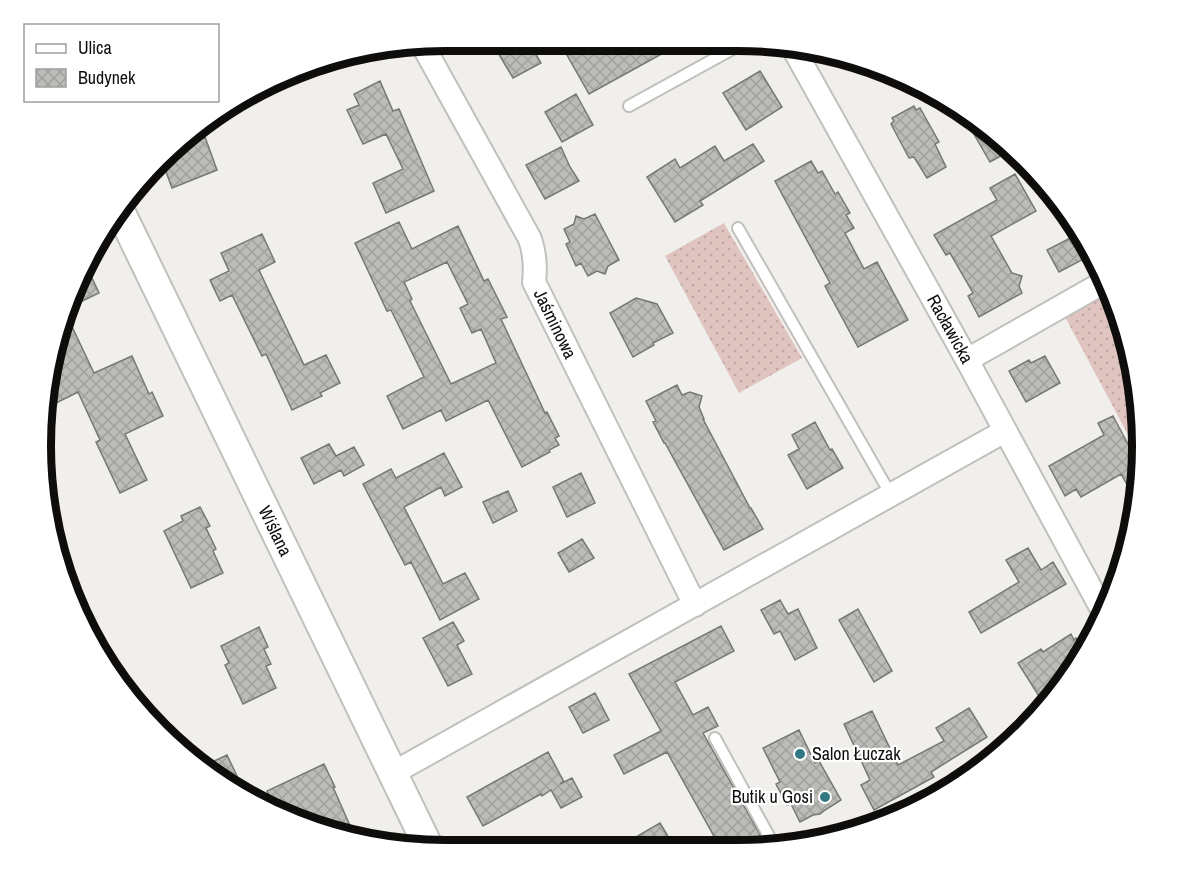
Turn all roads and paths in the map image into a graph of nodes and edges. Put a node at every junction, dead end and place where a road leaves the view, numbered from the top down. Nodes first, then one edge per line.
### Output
1 (729, 51) edge
2 (426, 52) edge
3 (797, 56) edge
4 (629, 106) dead end
5 (123, 218) edge
6 (738, 228) dead end
7 (1098, 286) edge
8 (967, 360) junction
9 (1005, 431) junction
10 (891, 495) junction
11 (1099, 603) edge
12 (695, 605) junction
13 (715, 738) dead end
14 (393, 773) junction
15 (770, 838) edge
16 (425, 839) edge

1 - 4 lane
2 - 12 street, Jaśminowa
3 - 8 street, Racławicka
5 - 14 street, Wiślana
6 - 10 lane
7 - 8 street
8 - 9 street, Racławicka
9 - 10 street
9 - 11 street, Racławicka
10 - 12 street
12 - 14 street
13 - 15 lane
14 - 16 street, Wiślana

